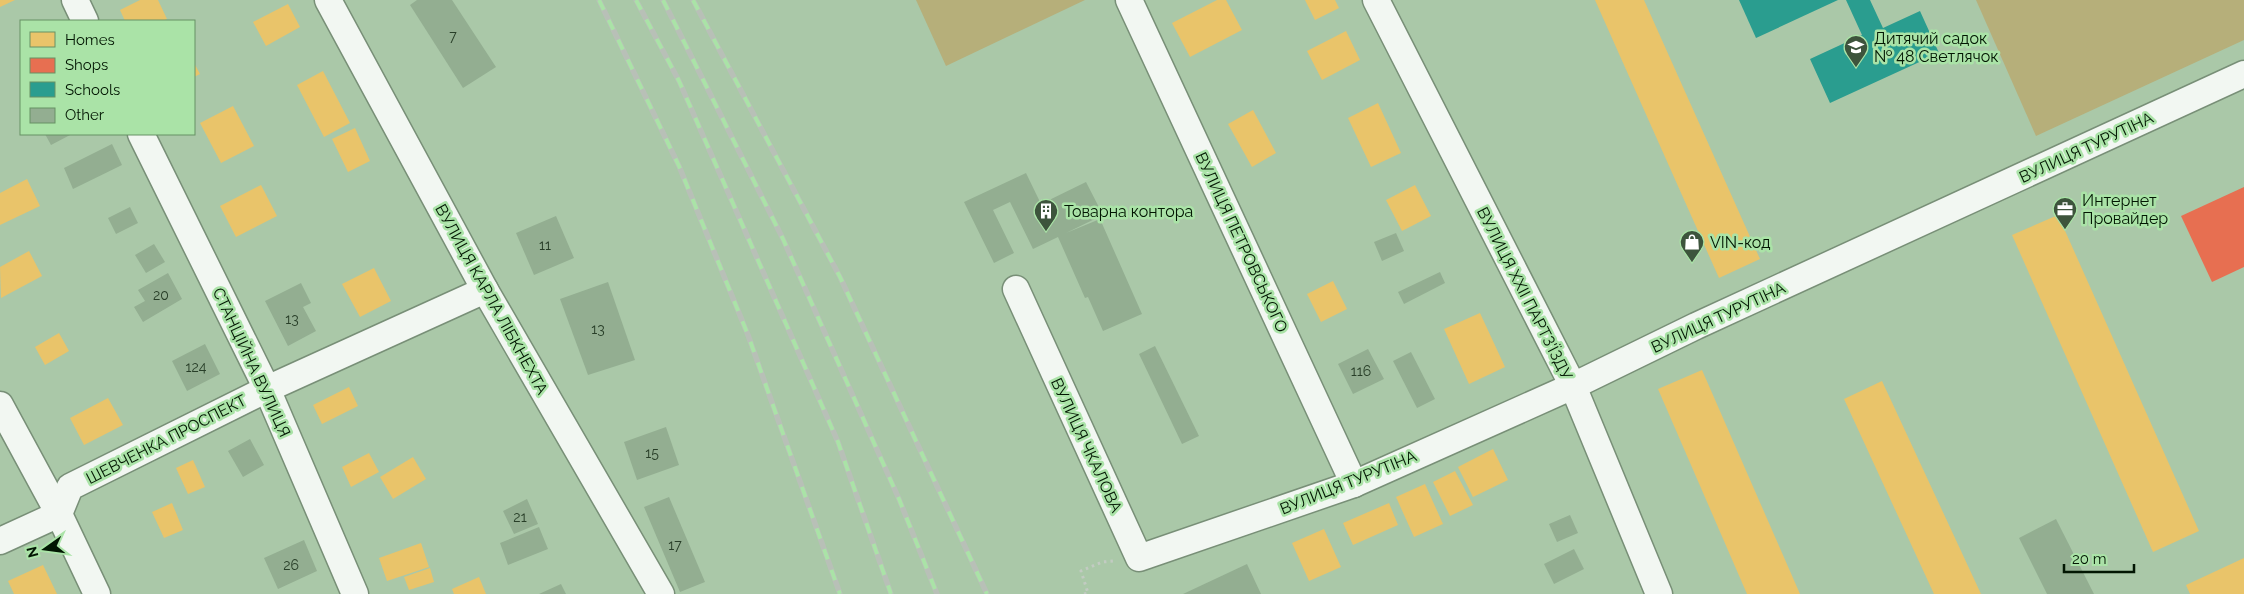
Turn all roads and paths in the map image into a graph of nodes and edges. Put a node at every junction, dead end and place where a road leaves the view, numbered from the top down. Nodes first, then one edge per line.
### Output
1 (75, 0) edge
2 (328, 0) edge
3 (1129, 0) edge
4 (1376, 0) edge
5 (85, 20) edge
6 (2244, 74) edge
7 (140, 135) edge
8 (1016, 289) dead end
9 (485, 290) junction
10 (1573, 386) junction
11 (266, 389) junction
12 (0, 405) edge
13 (1354, 484) junction
14 (59, 514) junction
15 (0, 541) edge
16 (1185, 543) joint
17 (1102, 562) dead end
18 (97, 594) edge
19 (355, 594) edge
20 (661, 594) edge
21 (1084, 594) edge
22 (1659, 594) edge

1 - 5 street
2 - 9 street, ВУЛИЦЯ КАРЛА ЛІБКНЕХТА
3 - 13 street, ВУЛИЦЯ ПЕТРОВСЬКОГО
4 - 10 street, ВУЛИЦЯ XXII ПАРТЗ'ЇЗДУ
6 - 10 street, ВУЛИЦЯ ТУРУТІНА
7 - 11 street, СТАНЦІЙНА ВУЛИЦЯ
8 - 16 street, ВУЛИЦЯ ЧКАЛОВА
9 - 11 street, ШЕВЧЕНКА ПРОСПЕКТ
9 - 20 street, ВУЛИЦЯ КАРЛА ЛІБКНЕХТА
10 - 13 street, ВУЛИЦЯ ТУРУТІНА
10 - 22 street, ВУЛИЦЯ XXII ПАРТЗ'ЇЗДУ
11 - 14 street, ШЕВЧЕНКА ПРОСПЕКТ
11 - 19 street, СТАНЦІЙНА ВУЛИЦЯ
12 - 14 street
13 - 16 street, ВУЛИЦЯ ТУРУТІНА
14 - 15 street
14 - 18 street
17 - 21 path

